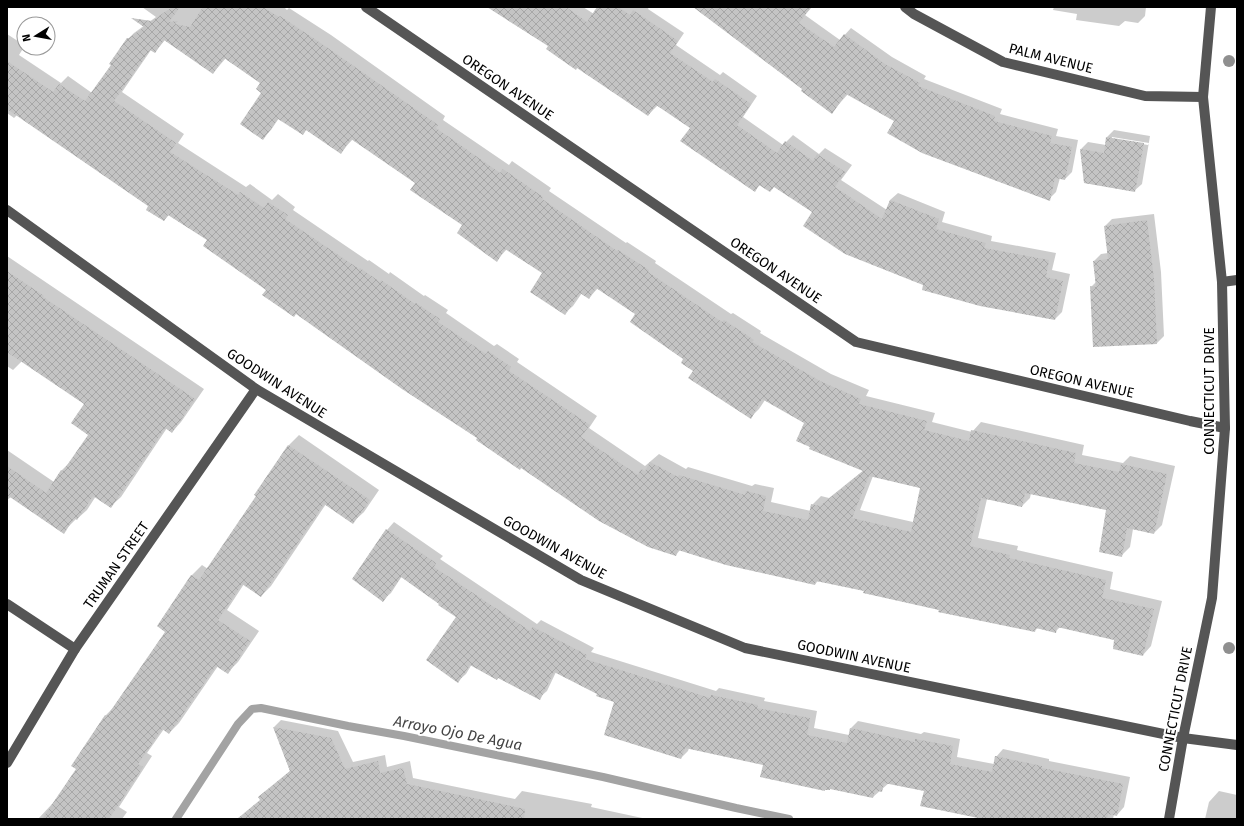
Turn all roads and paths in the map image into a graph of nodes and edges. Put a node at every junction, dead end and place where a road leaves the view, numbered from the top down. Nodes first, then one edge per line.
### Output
1 (366, 7) edge
2 (905, 7) edge
3 (1211, 7) edge
4 (1203, 97) junction
5 (7, 210) edge
6 (1237, 280) edge
7 (1222, 282) junction
8 (256, 389) junction
9 (1225, 428) junction
10 (7, 604) edge
11 (75, 649) junction
12 (1183, 738) junction
13 (1237, 745) edge
14 (7, 763) edge
15 (1169, 819) edge

1 - 9 street, OREGON AVENUE
2 - 4 street, PALM AVENUE
3 - 4 street, CONNECTICUT DRIVE
4 - 7 street, CONNECTICUT DRIVE
5 - 8 street, GOODWIN AVENUE
6 - 7 street
7 - 9 street, CONNECTICUT DRIVE
8 - 11 street, TRUMAN STREET
8 - 12 street, GOODWIN AVENUE
9 - 12 street, CONNECTICUT DRIVE
10 - 11 street
11 - 14 street, TRUMAN STREET
12 - 13 street, GOODWIN AVENUE
12 - 15 street, CONNECTICUT DRIVE

